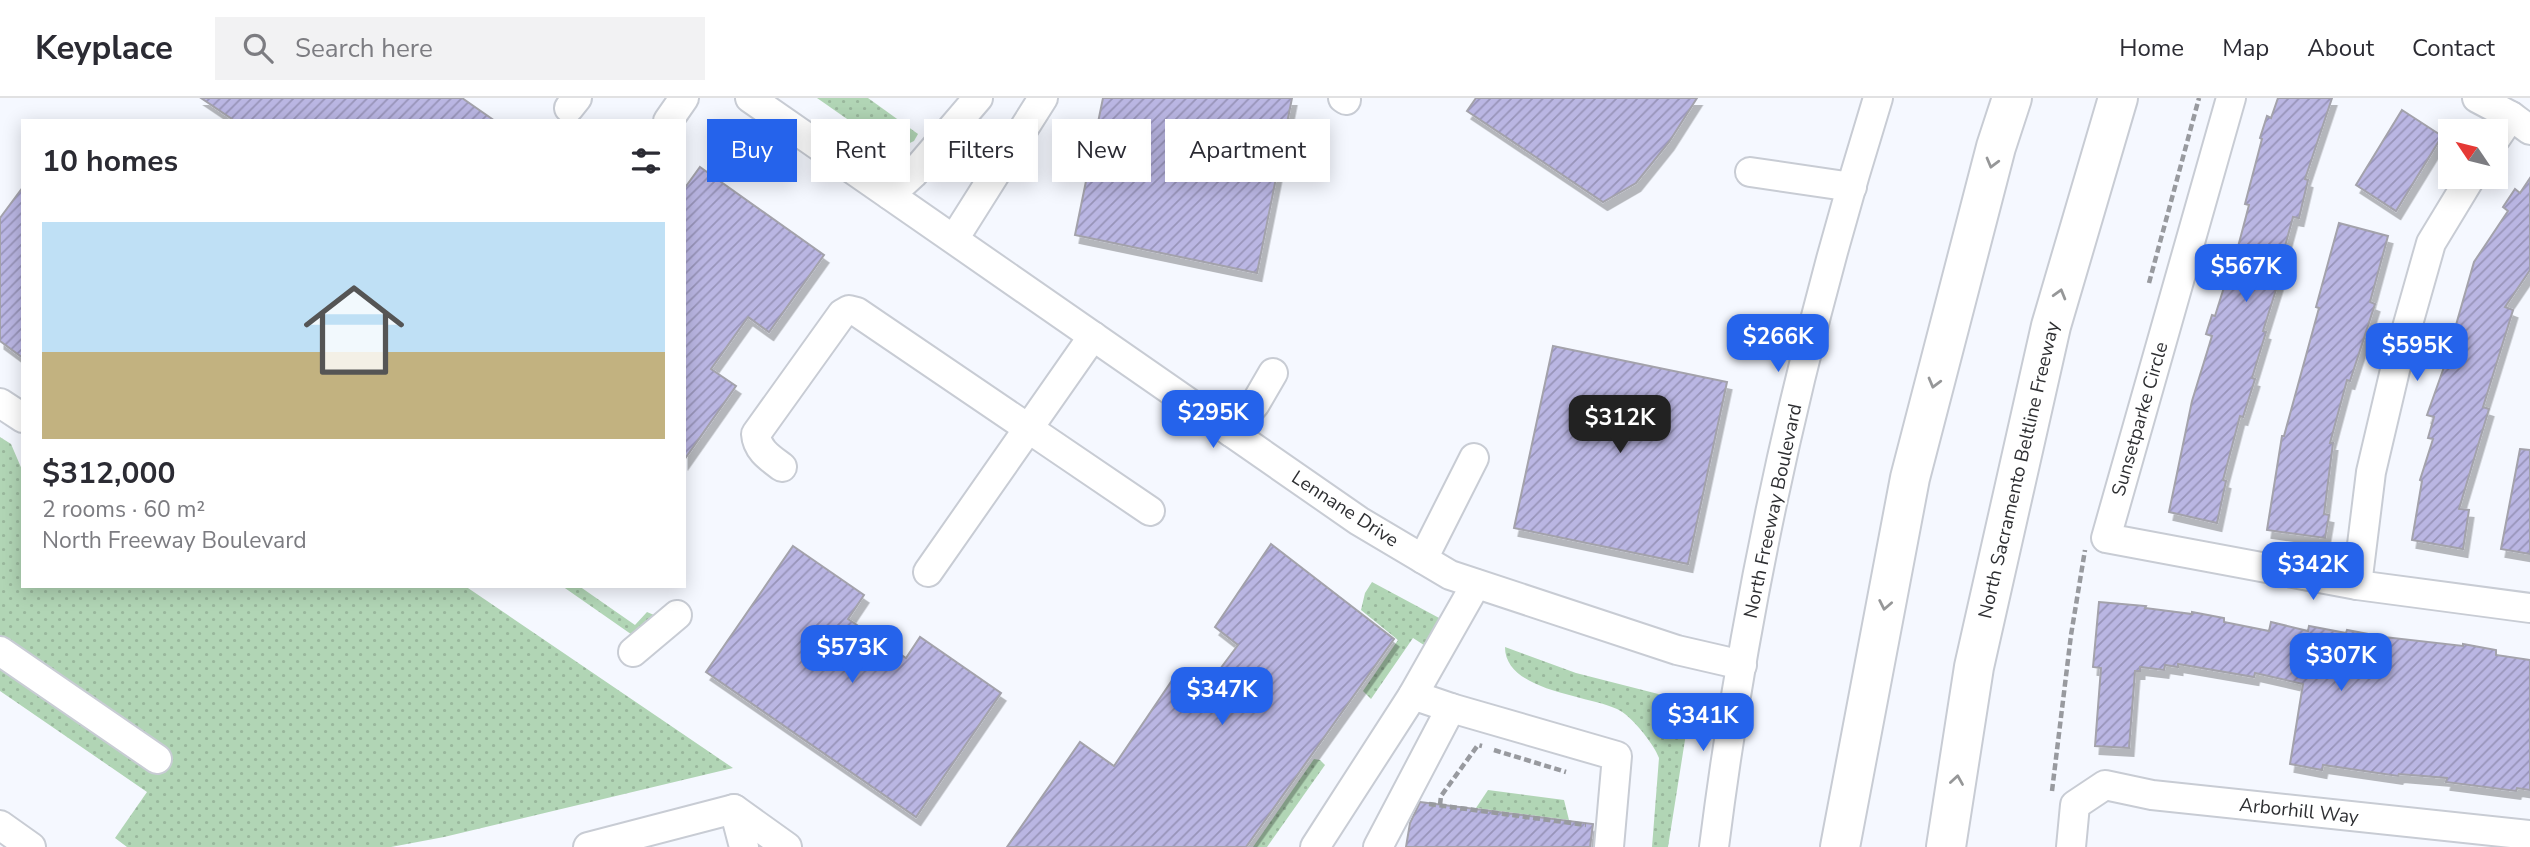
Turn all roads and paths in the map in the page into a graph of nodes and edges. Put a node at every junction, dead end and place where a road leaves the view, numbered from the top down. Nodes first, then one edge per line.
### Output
1 (684, 98) edge
2 (750, 98) edge
3 (978, 98) edge
4 (1043, 98) edge
5 (1878, 98) edge
6 (2012, 98) edge
7 (2118, 98) edge
8 (2231, 98) edge
9 (2476, 98) edge
10 (669, 119) edge
11 (2512, 128) edge
12 (1751, 172) dead end
13 (1852, 187) junction
14 (2464, 189) edge
15 (890, 195) junction
16 (954, 240) junction
17 (1093, 336) junction
18 (1273, 373) dead end
19 (0, 403) edge
20 (21, 417) edge
21 (1028, 429) junction
22 (1231, 432) junction
23 (1474, 458) dead end
24 (782, 467) dead end
25 (1150, 511) dead end
26 (1423, 559) junction
27 (928, 572) dead end
28 (1476, 584) junction
29 (2357, 585) junction
30 (2530, 608) edge
31 (677, 615) dead end
32 (0, 651) edge
33 (633, 652) dead end
34 (1742, 665) junction
35 (1413, 695) junction
36 (1451, 708) junction
37 (157, 759) dead end
38 (1566, 772) dead end
39 (1420, 802) dead end
40 (1440, 805) junction
41 (734, 809) junction
42 (0, 825) edge
43 (2530, 835) edge
44 (1597, 841) edge
45 (31, 847) edge
46 (587, 847) edge
47 (744, 847) edge
48 (788, 847) edge
49 (1315, 847) edge
50 (1378, 847) edge
51 (1714, 847) edge
52 (1840, 847) edge
53 (1946, 847) edge
54 (2071, 847) edge

1 - 10 street
2 - 15 street, Lennane Drive
3 - 15 street
4 - 16 street
5 - 13 street, North Freeway Boulevard
6 -> 52 highway
53 -> 7 highway, North Sacramento Beltline Freeway
8 - 29 street, Sunsetparke Circle
9 - 11 street
12 - 13 street
13 - 34 street, North Freeway Boulevard
14 - 29 street
15 - 16 street, Lennane Drive
16 - 17 street, Lennane Drive
17 - 21 street
17 - 22 street, Lennane Drive
18 - 22 street
19 - 20 street
21 - 24 street
21 - 25 street
21 - 27 street
22 - 26 street, Lennane Drive
23 - 26 street
26 - 28 street, Lennane Drive
28 - 34 street, Lennane Drive
28 - 35 street
29 - 30 street
31 - 33 street
32 - 37 street
34 - 51 street, North Freeway Boulevard
35 - 36 street
35 - 49 street
36 - 44 street
36 - 50 street
38 - 40 path
39 - 40 path
40 - 44 path
41 - 46 street
41 - 47 street
41 - 48 street
42 - 45 street
43 - 54 street, Arborhill Way

